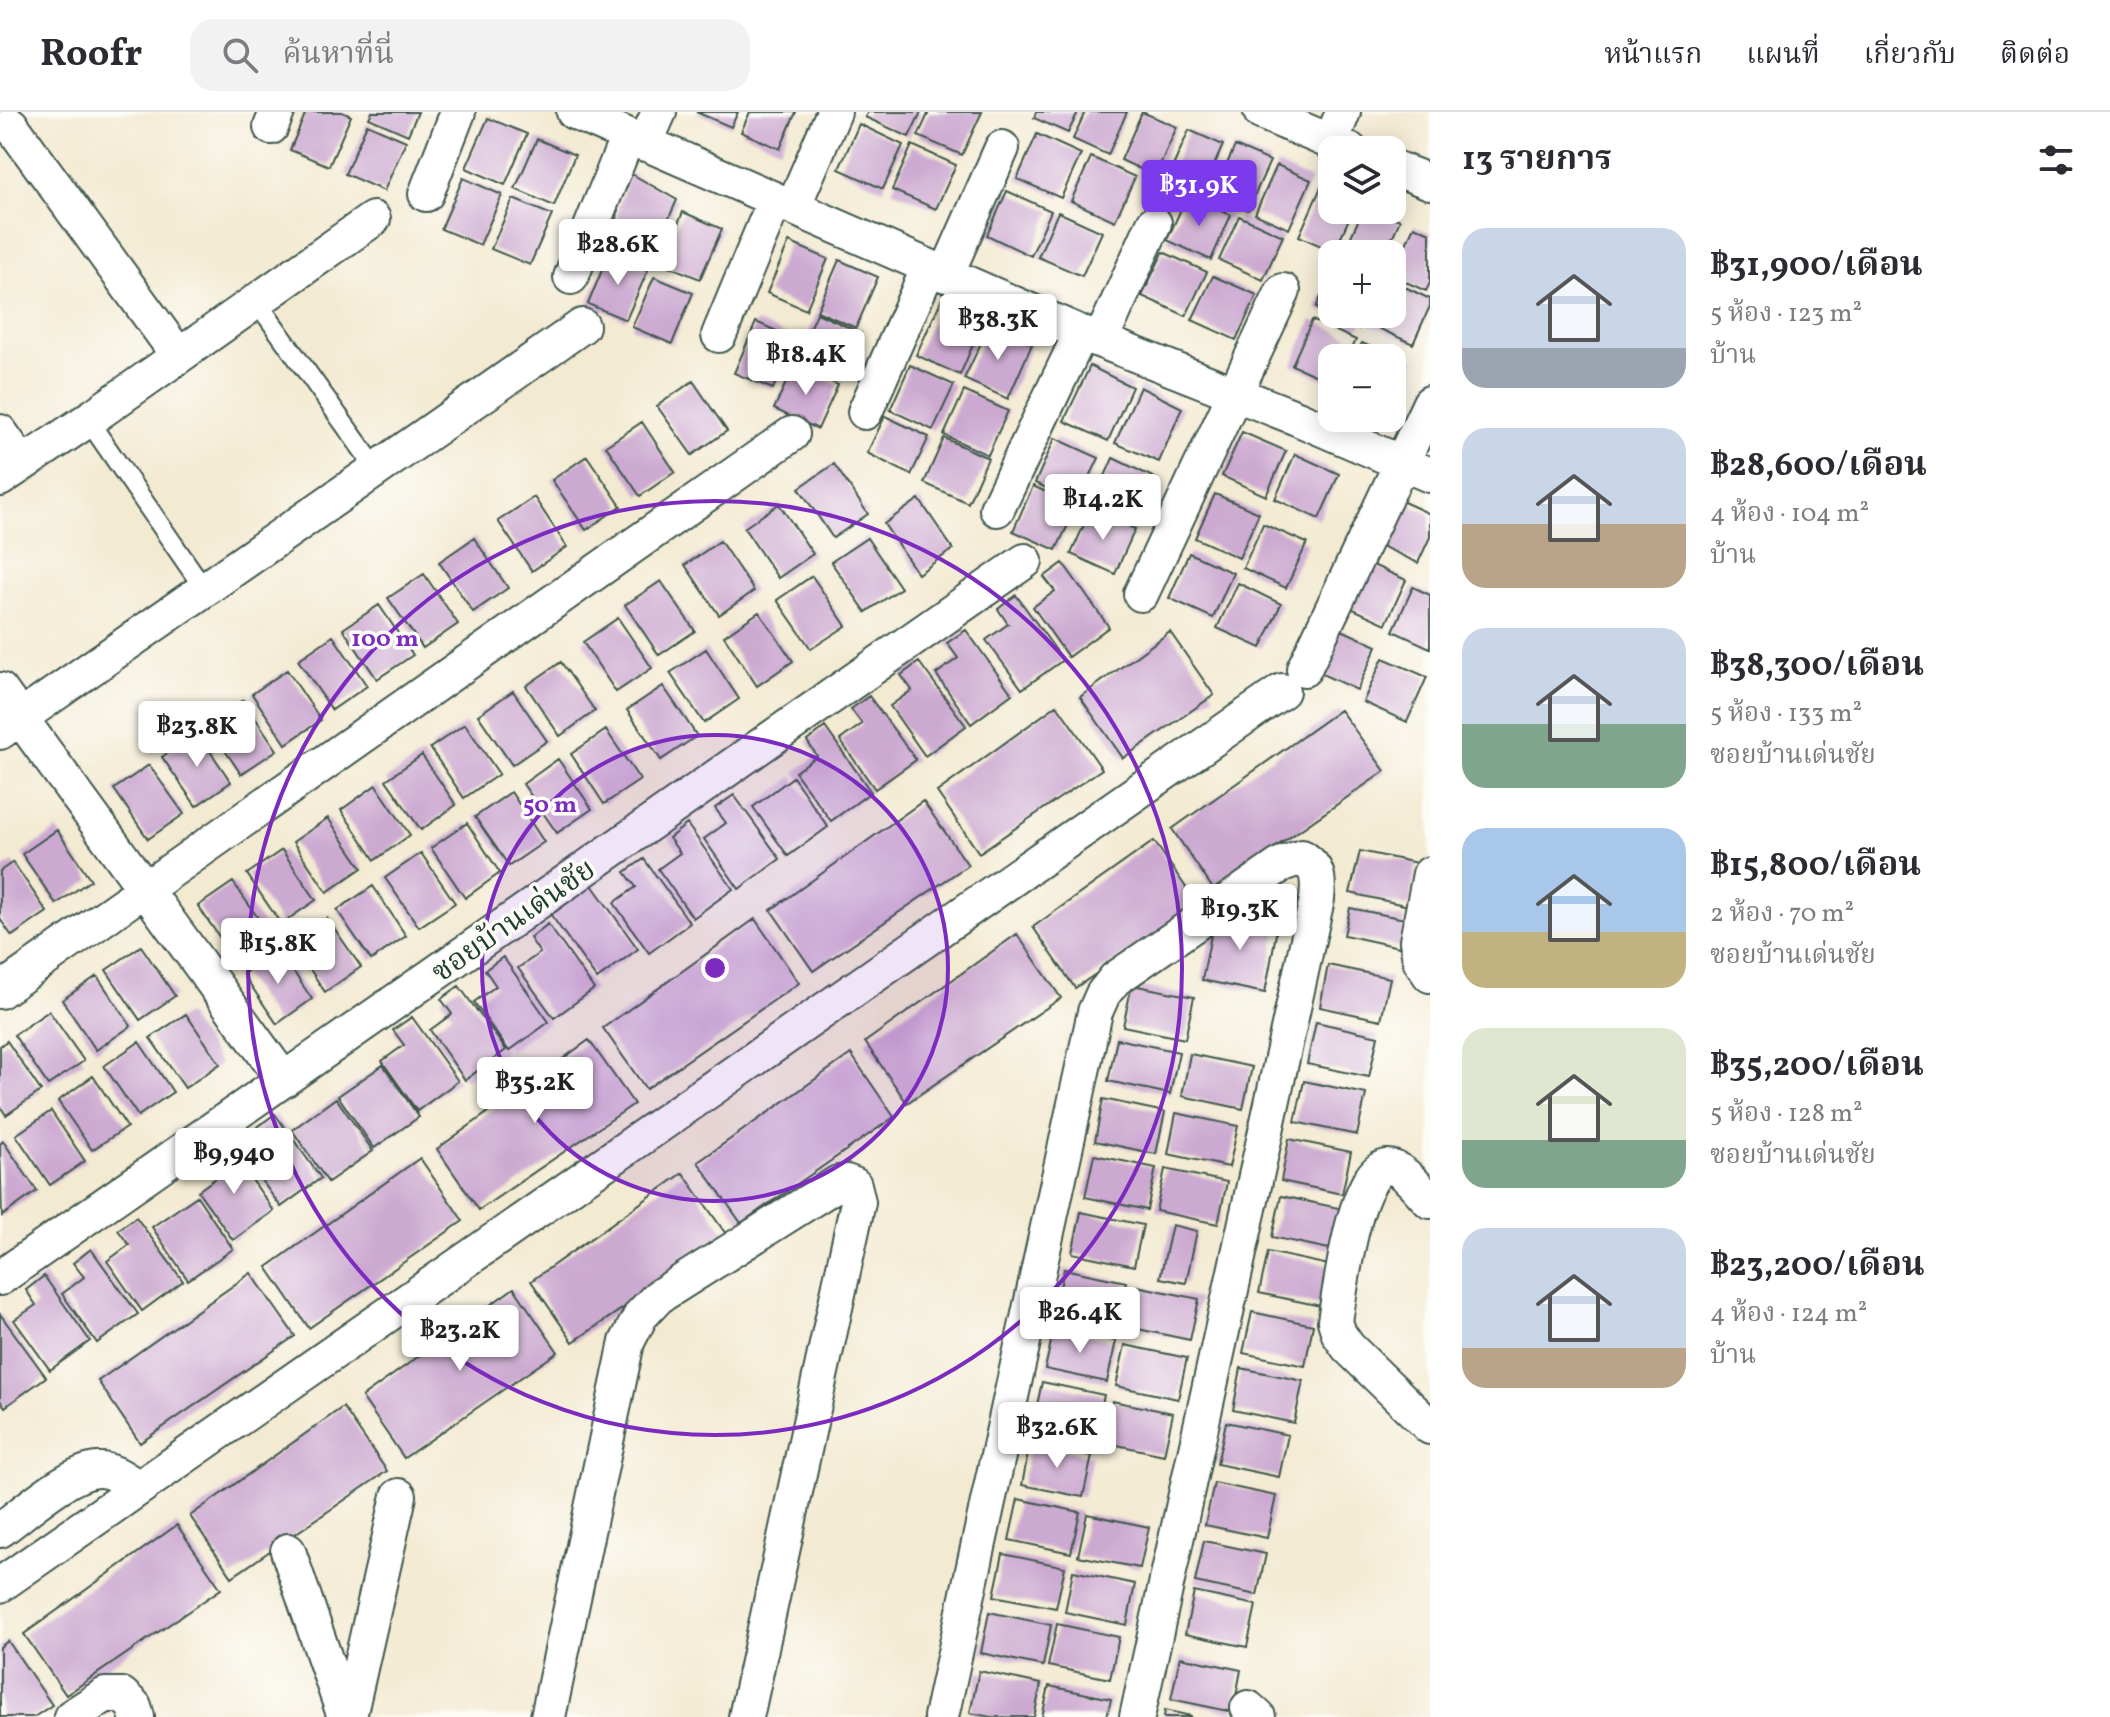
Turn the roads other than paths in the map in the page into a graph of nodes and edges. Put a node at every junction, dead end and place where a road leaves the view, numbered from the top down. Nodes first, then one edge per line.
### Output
1 (458, 112) edge
2 (574, 112) edge
3 (659, 112) edge
4 (834, 112) edge
5 (1261, 112) edge
6 (11, 125) dead end
7 (1341, 135) edge
8 (637, 140) junction
9 (1002, 148) dead end
10 (1406, 173) edge
11 (1430, 182) edge
12 (426, 194) dead end
13 (784, 204) junction
14 (373, 219) dead end
15 (1154, 223) dead end
16 (937, 271) junction
17 (571, 277) dead end
18 (1283, 291) dead end
19 (257, 302) junction
20 (582, 326) dead end
21 (719, 335) dead end
22 (1091, 337) junction
23 (178, 355) junction
24 (1236, 394) junction
25 (1430, 403) edge
26 (865, 412) dead end
27 (88, 420) junction
28 (0, 432) edge
29 (792, 434) dead end
30 (1416, 469) edge
31 (377, 470) junction
32 (11, 471) edge
33 (997, 509) dead end
34 (1025, 561) dead end
35 (205, 590) junction
36 (1141, 594) dead end
37 (0, 690) edge
38 (10, 725) edge
39 (1430, 874) edge
40 (145, 889) junction
41 (1430, 975) edge
42 (0, 991) edge
43 (284, 1080) junction
44 (1430, 1201) edge
45 (0, 1278) edge
46 (1430, 1427) edge
47 (139, 1488) junction
48 (399, 1496) dead end
49 (0, 1530) edge
50 (288, 1551) dead end
51 (0, 1585) edge
52 (71, 1717) edge
53 (137, 1717) edge
54 (347, 1717) edge
55 (548, 1717) edge
56 (746, 1717) edge
57 (941, 1717) edge
58 (1137, 1717) edge

1 - 12 street
2 - 8 street
3 - 8 street
4 - 13 street
5 - 7 street
6 - 23 street
8 - 13 street
8 - 17 street
9 - 16 street
10 - 11 street
13 - 16 street
13 - 21 street
14 - 19 street
15 - 22 street
16 - 22 street
16 - 26 street
18 - 24 street
19 - 23 street
19 - 31 lane
20 - 31 street
22 - 24 street
22 - 33 street
23 - 27 street
24 - 30 street
24 - 36 street
25 - 30 street
27 - 32 street
27 - 35 lane
28 - 32 street
29 - 40 street
30 - 47 street
31 - 35 street
34 - 43 street, ซอยบ้านเด่นชัย
35 - 38 street
37 - 38 street
38 - 40 street
39 - 41 street
40 - 42 street
40 - 43 street
43 - 45 street, ซอยบ้านเด่นชัย
44 - 46 street
47 - 49 street
47 - 51 street
48 - 54 street
50 - 54 street
52 - 53 street
55 - 56 street
57 - 58 street

